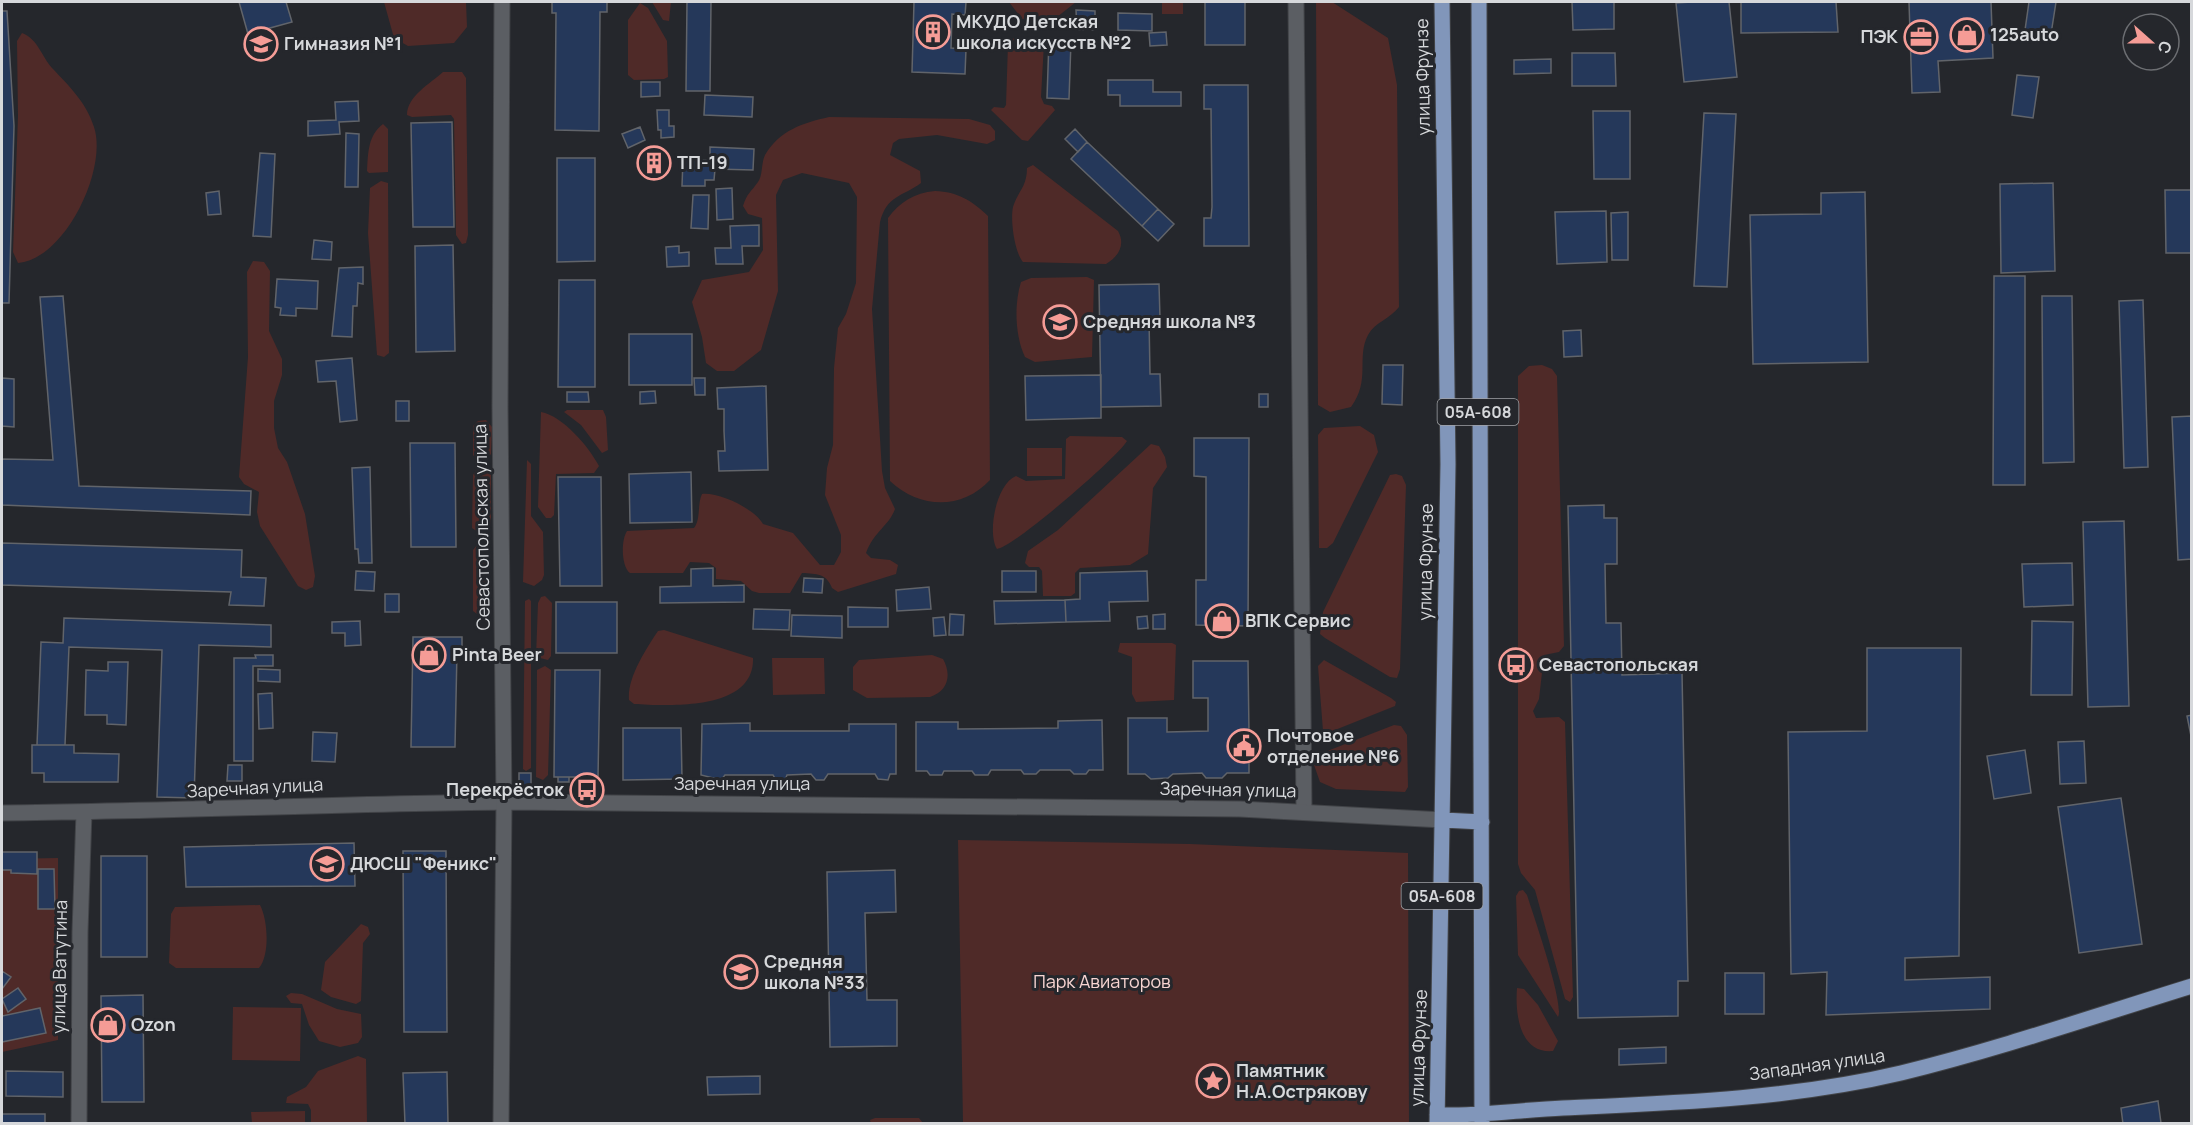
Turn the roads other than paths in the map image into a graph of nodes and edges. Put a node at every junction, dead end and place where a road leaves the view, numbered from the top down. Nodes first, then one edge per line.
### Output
1 (502, 2) edge
2 (1296, 2) edge
3 (1442, 2) edge
4 (1479, 2) edge
5 (504, 801) junction
6 (1304, 811) junction
7 (84, 812) junction
8 (2, 813) edge
9 (1443, 820) junction
10 (1482, 822) junction
11 (2192, 986) edge
12 (1437, 1119) edge
13 (1482, 1120) edge
14 (79, 1124) edge
15 (501, 1124) edge

1 - 5 street, Севастопольская улица
2 - 6 street
3 - 9 main road, улица Фрунзе / 05А-608
4 - 10 main road, 05А-608
5 - 6 street, Заречная улица
5 - 7 street, Заречная улица
5 - 15 street, Севастопольская улица
6 - 9 street, Заречная улица
7 - 8 street, Заречная улица
7 - 14 street, улица Ватутина
9 - 10 main road, Заречная улица
9 - 12 main road, улица Фрунзе / 05А-608
10 - 13 main road, 05А-608
11 - 13 main road, Западная улица
12 - 13 main road, Западная улица

